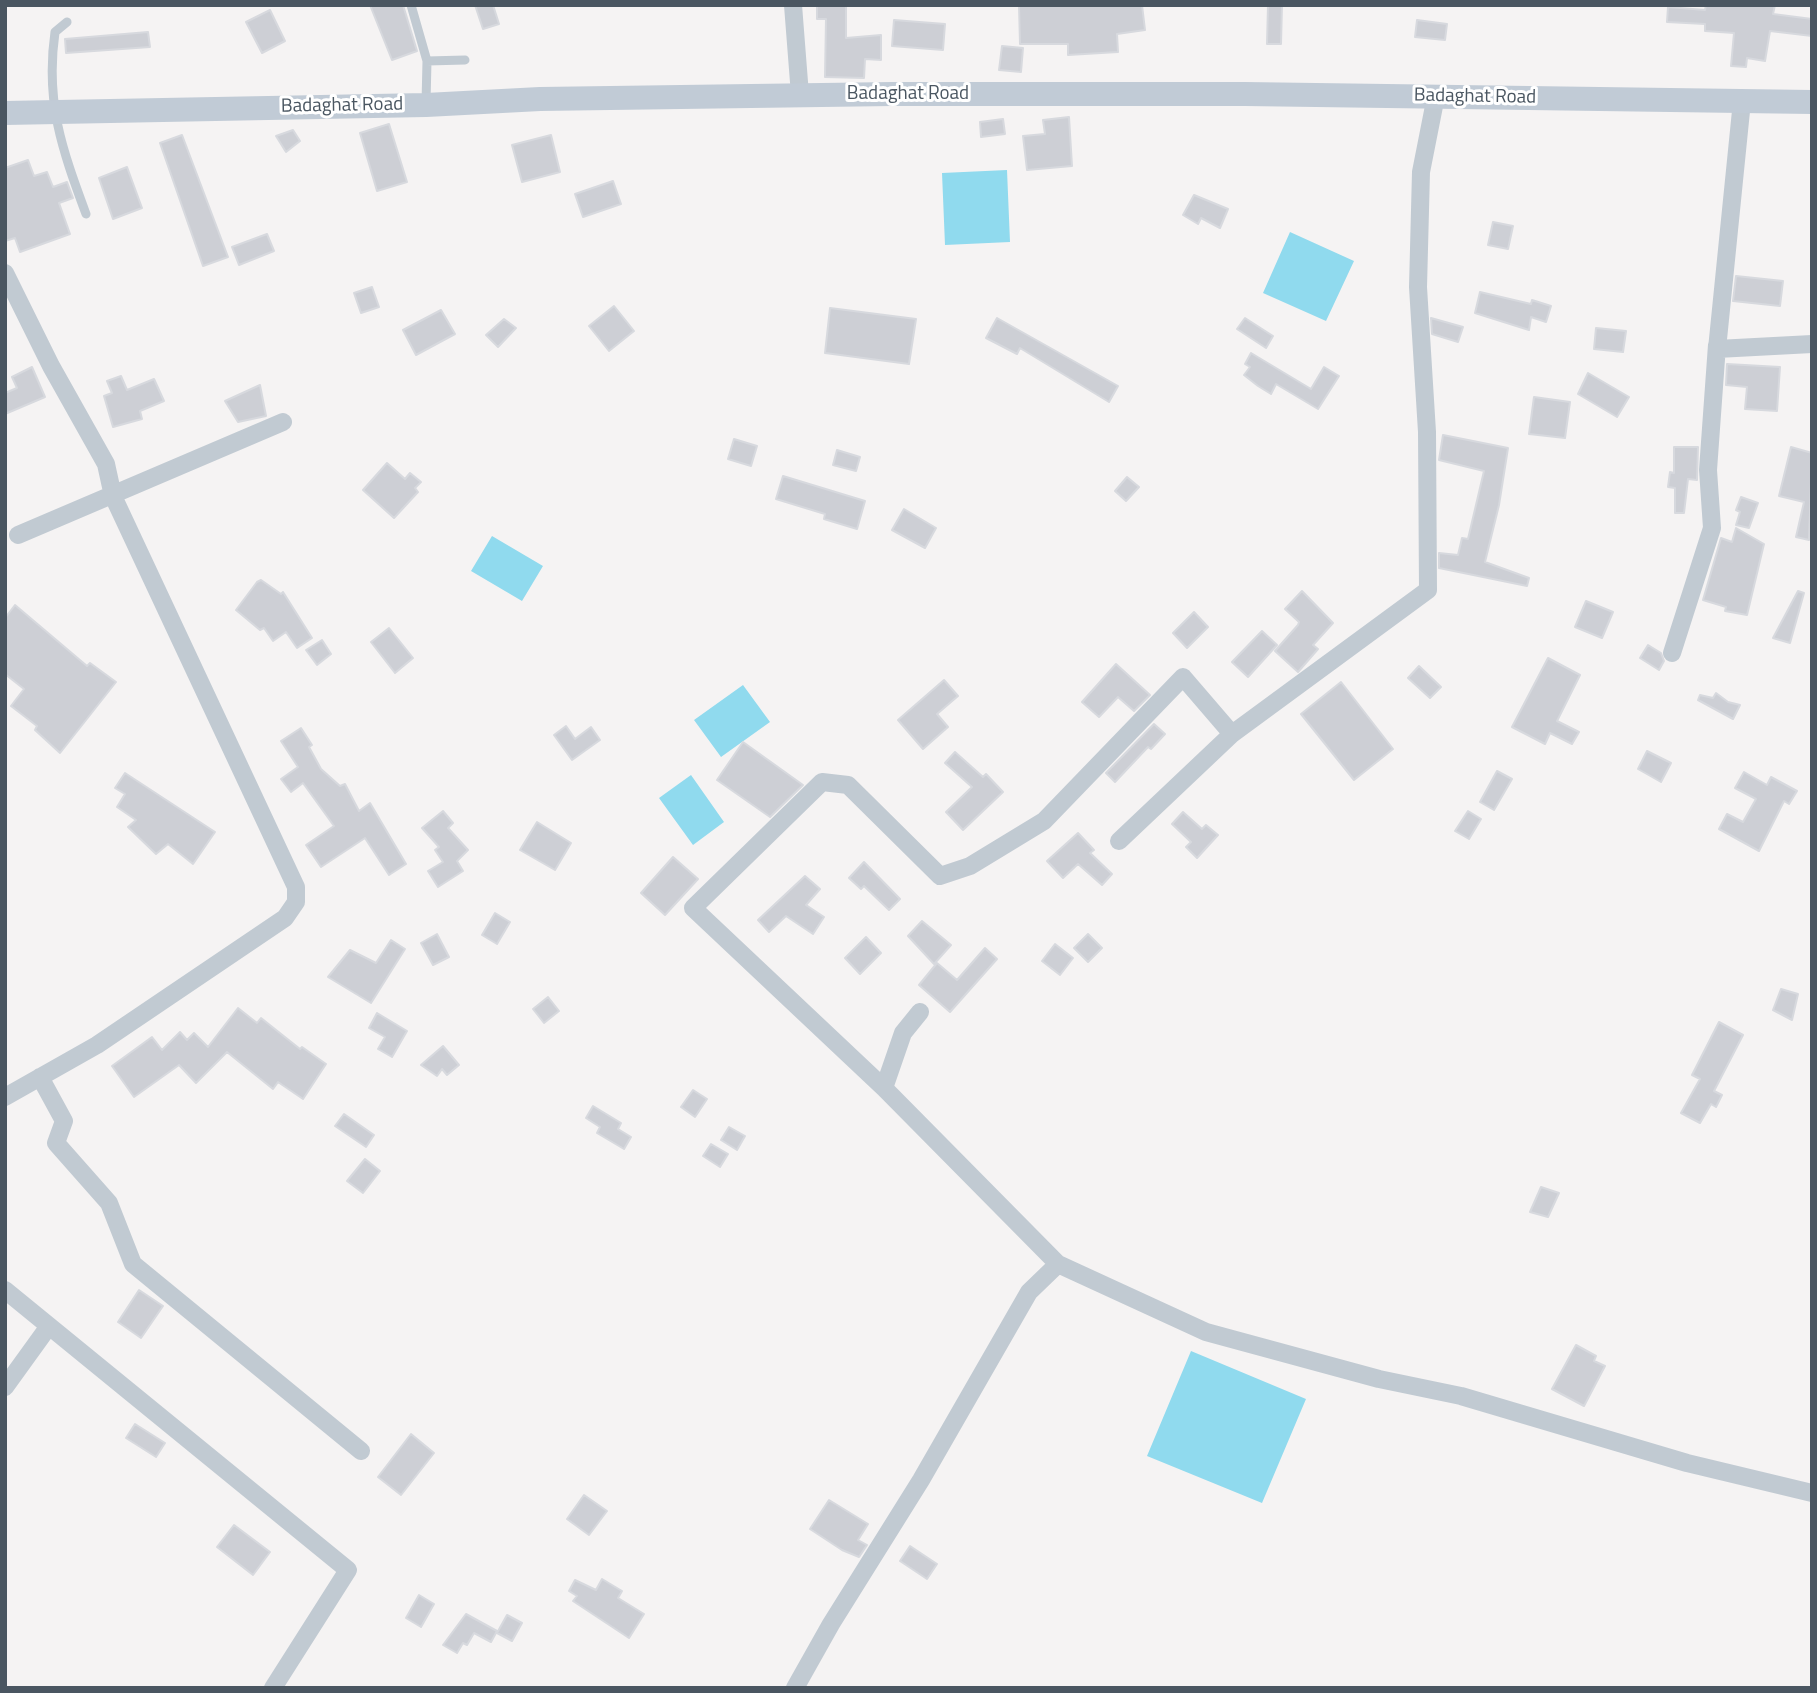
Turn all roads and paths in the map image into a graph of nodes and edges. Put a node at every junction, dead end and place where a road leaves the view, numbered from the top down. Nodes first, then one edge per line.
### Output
1 (411, 5) edge
2 (793, 5) edge
3 (67, 22) dead end
4 (465, 60) dead end
5 (427, 61) junction
6 (800, 95) junction
7 (1436, 96) junction
8 (1742, 101) junction
9 (1812, 102) edge
10 (426, 105) junction
11 (53, 111) junction
12 (5, 113) edge
13 (86, 214) dead end
14 (5, 273) edge
15 (1812, 344) edge
16 (1717, 345) junction
17 (283, 422) dead end
18 (113, 496) junction
19 (18, 535) dead end
20 (1672, 653) dead end
21 (1232, 734) junction
22 (1119, 841) dead end
23 (920, 1012) dead end
24 (40, 1077) junction
25 (884, 1088) junction
26 (5, 1097) edge
27 (1058, 1264) junction
28 (5, 1290) edge
29 (49, 1326) junction
30 (5, 1387) edge
31 (361, 1451) dead end
32 (1812, 1493) edge
33 (273, 1688) edge
34 (795, 1688) edge

1 - 5 lane
2 - 6 street
3 - 11 lane
4 - 5 lane
5 - 10 lane
6 - 7 main road, Badaghat Road
6 - 10 main road, Badaghat Road
7 - 8 main road, Badaghat Road
7 - 21 street
8 - 9 main road, Badaghat Road
8 - 16 street
10 - 11 main road, Badaghat Road
11 - 12 main road, Badaghat Road
11 - 13 lane
14 - 18 street
15 - 16 street
16 - 20 street
17 - 18 street
18 - 19 street
18 - 24 street
21 - 22 street
21 - 25 street
23 - 25 street
24 - 26 street
24 - 31 street
25 - 27 street
27 - 32 street
27 - 34 street
28 - 29 street
29 - 30 street
29 - 33 street

